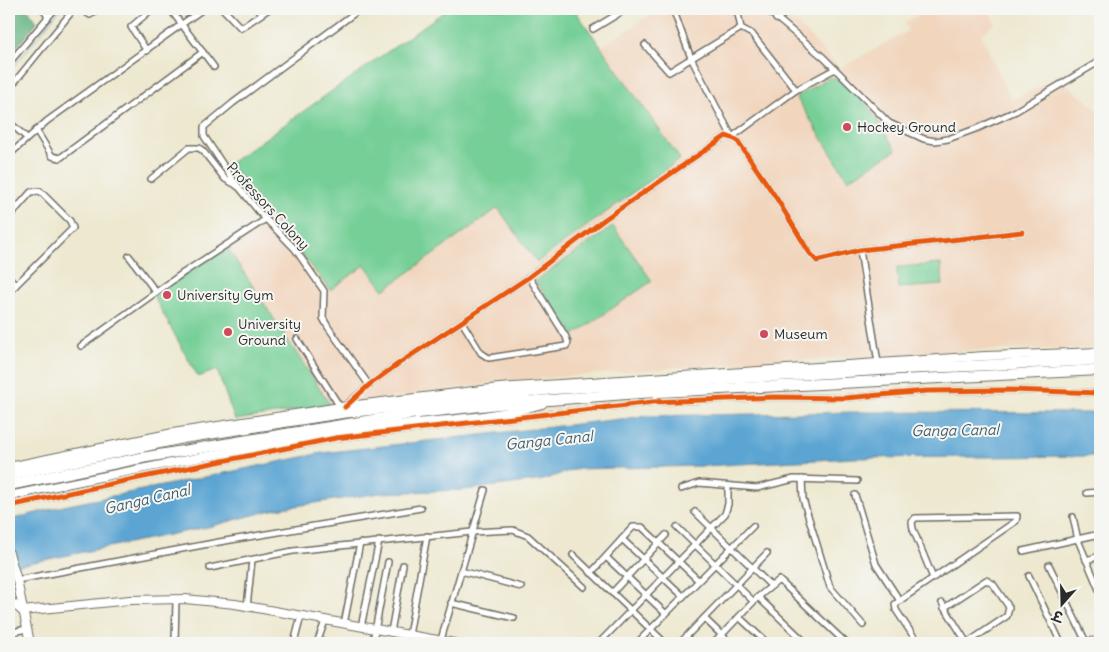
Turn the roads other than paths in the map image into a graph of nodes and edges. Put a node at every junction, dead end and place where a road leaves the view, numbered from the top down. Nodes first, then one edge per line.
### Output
1 (43, 9) edge
2 (55, 9) edge
3 (74, 9) edge
4 (81, 9) edge
5 (97, 9) edge
6 (152, 9) edge
7 (170, 9) edge
8 (203, 9) edge
9 (223, 9) edge
10 (269, 9) edge
11 (360, 9) edge
12 (626, 9) edge
13 (674, 9) edge
14 (734, 9) edge
15 (766, 9) edge
16 (792, 9) edge
17 (48, 17) junction
18 (776, 19) junction
19 (183, 24) junction
20 (741, 28) junction
21 (593, 29) dead end
22 (645, 45) dead end
23 (147, 51) junction
24 (203, 52) junction
25 (691, 58) junction
26 (1100, 61) edge
27 (9, 63) edge
28 (214, 67) dead end
29 (835, 69) junction
30 (9, 89) edge
31 (796, 90) junction
32 (9, 122) edge
33 (36, 130) junction
34 (732, 137) junction
35 (26, 138) junction
36 (9, 155) edge
37 (151, 179) dead end
38 (238, 186) junction
39 (9, 217) edge
40 (266, 220) junction
41 (1022, 232) dead end
42 (860, 250) junction
43 (129, 256) dead end
44 (9, 276) edge
45 (529, 277) junction
46 (16, 286) junction
47 (9, 292) edge
48 (156, 292) junction
49 (462, 322) junction
50 (297, 340) dead end
51 (81, 346) dead end
52 (1100, 352) edge
53 (1100, 360) edge
54 (878, 363) junction
55 (1100, 370) edge
56 (369, 384) junction
57 (1100, 393) edge
58 (560, 398) junction
59 (343, 407) junction
60 (12, 477) edge
61 (802, 479) junction
62 (857, 481) dead end
63 (728, 487) junction
64 (681, 488) dead end
65 (485, 490) dead end
66 (1100, 492) edge
67 (1087, 493) dead end
68 (855, 495) dead end
69 (9, 496) edge
70 (9, 506) edge
71 (421, 508) dead end
72 (695, 512) dead end
73 (1073, 517) dead end
74 (753, 526) dead end
75 (677, 527) dead end
76 (712, 528) junction
77 (472, 532) junction
78 (666, 534) dead end
79 (1100, 534) edge
80 (427, 536) junction
81 (622, 539) junction
82 (1078, 540) junction
83 (379, 541) junction
84 (660, 541) junction
85 (360, 543) junction
86 (696, 545) junction
87 (732, 547) junction
88 (1023, 551) dead end
89 (9, 553) edge
90 (767, 553) dead end
91 (573, 555) dead end
92 (1100, 556) edge
93 (606, 557) junction
94 (643, 559) junction
95 (252, 560) junction
96 (1086, 560) junction
97 (388, 562) dead end
98 (679, 562) junction
99 (715, 564) junction
100 (403, 565) dead end
101 (1049, 565) dead end
102 (210, 568) dead end
103 (753, 568) junction
104 (461, 571) junction
105 (591, 573) junction
106 (1029, 576) dead end
107 (627, 577) junction
108 (664, 578) junction
109 (933, 578) junction
110 (17, 580) junction
111 (698, 580) junction
112 (736, 585) junction
113 (770, 586) junction
114 (521, 587) dead end
115 (584, 587) dead end
116 (1099, 588) edge
117 (612, 593) junction
118 (647, 596) junction
119 (683, 596) junction
120 (755, 599) junction
121 (9, 600) edge
122 (176, 600) junction
123 (900, 601) junction
124 (451, 603) junction
125 (248, 607) junction
126 (22, 611) junction
127 (632, 612) junction
128 (665, 613) junction
129 (301, 616) junction
130 (514, 618) dead end
131 (704, 618) junction
132 (739, 618) junction
133 (325, 621) junction
134 (344, 624) junction
135 (863, 625) dead end
136 (361, 627) junction
137 (650, 628) junction
138 (26, 629) junction
139 (374, 629) junction
140 (391, 632) junction
141 (9, 634) edge
142 (409, 635) junction
143 (721, 635) junction
144 (435, 641) edge
145 (1082, 642) edge
146 (1098, 642) edge
147 (30, 643) edge
148 (175, 643) edge
149 (294, 643) edge
150 (317, 643) edge
151 (369, 643) edge
152 (454, 643) edge
153 (599, 643) edge
154 (637, 643) edge
155 (665, 643) edge
156 (680, 643) edge
157 (714, 643) edge
158 (730, 643) edge
159 (767, 643) edge
160 (806, 643) edge
161 (846, 643) edge
162 (918, 643) edge
163 (967, 643) edge
164 (1062, 643) edge

1 - 17 street
2 - 17 street
3 - 30 street
4 - 5 street
6 - 23 street
7 - 19 street
8 - 19 street
9 - 10 street
11 - 38 street
12 - 21 street
13 - 25 street
14 - 20 street
15 - 18 street
16 - 18 street
17 - 27 street
18 - 29 street
19 - 23 street
19 - 24 street
20 - 25 street
20 - 31 street
22 - 25 street
23 - 33 street
24 - 28 street
24 - 33 street
25 - 34 street
26 - 29 street
29 - 31 street
31 - 34 street
32 - 35 street
33 - 35 street
34 - 42 street
34 - 45 street
35 - 36 street
37 - 38 street, Professors Colony
38 - 40 street, Professors Colony
39 - 46 street
40 - 48 street
40 - 56 street, Professors Colony
41 - 42 street
42 - 54 street
43 - 48 street
44 - 46 street
45 - 49 street
45 - 49 street
46 - 47 street
48 - 51 street
49 - 56 street
50 - 59 street
52 - 54 street
53 - 60 highway
54 - 59 street
55 - 58 highway
56 - 59 street
57 - 70 street
58 - 60 highway
58 - 69 street
59 - 60 street
61 - 62 street
61 - 63 street
61 - 135 street
63 - 64 street
63 - 76 street
65 - 77 street
66 - 67 street
68 - 123 street
71 - 110 street
72 - 76 street
73 - 82 street
74 - 87 street
75 - 86 street
76 - 86 street
76 - 87 street
77 - 80 street
77 - 104 street
77 - 115 street
78 - 84 street
79 - 82 street
80 - 83 street
80 - 142 street
81 - 84 street
81 - 93 street
81 - 94 street
82 - 88 street
82 - 96 street
83 - 85 street
83 - 136 street
84 - 94 street
84 - 98 street
85 - 95 street
85 - 134 street
86 - 98 street
86 - 99 street
87 - 99 street
87 - 103 street
89 - 110 street
90 - 103 street
91 - 105 street
92 - 96 street
93 - 105 street
93 - 107 street
94 - 107 street
94 - 108 street
95 - 102 street
95 - 125 street
96 - 116 street
97 - 139 street
98 - 108 street
98 - 111 street
99 - 111 street
99 - 112 street
100 - 140 street
101 - 145 street
103 - 112 street
103 - 113 street
104 - 114 street
104 - 124 street
105 - 117 street
106 - 164 street
107 - 117 street
107 - 118 street
108 - 118 street
108 - 119 street
109 - 109 street
109 - 123 street
110 - 126 street
111 - 119 street
112 - 120 street
112 - 131 street
113 - 120 street
113 - 161 street
117 - 127 street
118 - 127 street
118 - 128 street
119 - 128 street
120 - 132 street
120 - 160 street
121 - 126 street
122 - 125 street
122 - 126 street
122 - 148 street
123 - 162 street
124 - 130 street
124 - 144 street
125 - 129 street
126 - 138 street
127 - 137 street
127 - 153 street
128 - 137 street
129 - 133 street
129 - 149 street
131 - 143 street
131 - 156 street
132 - 143 street
132 - 159 street
133 - 134 street
133 - 150 street
134 - 136 street
136 - 139 street
137 - 154 street
137 - 155 street
138 - 141 street
138 - 147 street
139 - 140 street
139 - 151 street
140 - 142 street
142 - 144 street
143 - 157 street
143 - 158 street
144 - 152 street
145 - 146 street
163 - 163 street

